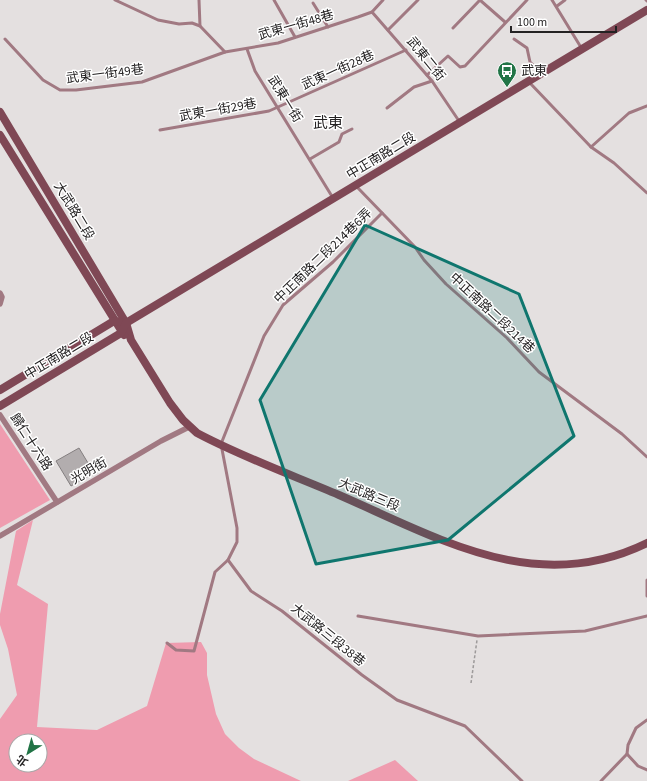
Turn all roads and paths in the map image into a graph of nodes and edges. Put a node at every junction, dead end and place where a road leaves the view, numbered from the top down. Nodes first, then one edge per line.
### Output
1 (115, 0) edge
2 (199, 0) edge
3 (274, 0) edge
4 (382, 0) edge
5 (418, 0) edge
6 (480, 0) edge
7 (527, 0) edge
8 (552, 0) edge
9 (565, 0) edge
10 (313, 3) dead end
11 (557, 6) junction
12 (647, 10) edge
13 (372, 12) junction
14 (505, 22) junction
15 (200, 26) junction
16 (328, 27) junction
17 (453, 28) dead end
18 (388, 30) junction
19 (295, 37) junction
20 (5, 39) dead end
21 (514, 39) dead end
22 (247, 49) junction
23 (582, 49) junction
24 (406, 50) junction
25 (226, 52) junction
26 (541, 73) junction
27 (427, 75) junction
28 (432, 81) junction
29 (528, 81) junction
30 (647, 106) edge
31 (279, 108) junction
32 (386, 108) dead end
33 (0, 112) edge
34 (460, 122) junction
35 (352, 129) dead end
36 (160, 130) dead end
37 (12, 132) junction
38 (1, 138) edge
39 (591, 147) junction
40 (310, 159) junction
41 (355, 185) junction
42 (647, 193) edge
43 (334, 198) junction
44 (382, 213) junction
45 (0, 293) edge
46 (0, 304) edge
47 (114, 322) junction
48 (126, 323) junction
49 (121, 333) junction
50 (131, 340) junction
51 (0, 390) edge
52 (0, 406) edge
53 (0, 414) edge
54 (189, 427) junction
55 (221, 444) junction
56 (647, 457) edge
57 (57, 502) junction
58 (0, 536) edge
59 (647, 542) edge
60 (228, 560) junction
61 (647, 580) edge
62 (647, 596) edge
63 (358, 616) dead end
64 (647, 616) edge
65 (478, 636) junction
66 (167, 643) dead end
67 (471, 683) dead end
68 (647, 720) edge
69 (627, 754) junction
70 (647, 770) edge
71 (522, 781) edge
72 (601, 781) edge

1 - 15 lane
2 - 15 lane
3 - 19 lane
4 - 13 lane
5 - 18 lane
6 - 14 lane
6 - 17 lane
7 - 14 lane
8 - 11 lane
9 - 11 lane
10 - 16 lane
11 - 23 lane
12 - 23 street, 中正南路二段
13 - 16 lane, 武東一街48巷
13 - 18 lane, 武東二街
14 - 27 lane
15 - 25 lane
16 - 19 lane, 武東一街48巷
18 - 24 lane, 武東二街
19 - 22 lane, 武東一街48巷
20 - 25 lane, 武東一街49巷
21 - 26 lane
22 - 25 lane, 武東一街49巷
22 - 31 lane, 武東一街
23 - 26 street, 中正南路二段
24 - 27 lane, 武東二街
24 - 31 lane, 武東一街28巷
26 - 29 street, 中正南路二段
27 - 28 lane, 武東二街
28 - 32 lane
28 - 34 lane, 武東二街
29 - 34 street, 中正南路二段
29 - 39 lane
30 - 39 lane
31 - 36 lane, 武東一街29巷
31 - 40 lane, 武東一街
33 - 37 street, 大武路二段
34 - 41 street, 中正南路二段
35 - 40 lane
37 - 38 street
37 - 48 street, 大武路二段
38 - 47 street, 大武路二段
39 - 42 lane
40 - 43 lane, 武東一街
41 - 43 street, 中正南路二段
41 - 44 lane, 中正南路二段214巷
43 - 48 street, 中正南路二段
44 - 55 lane, 中正南路二段214巷6弄
44 - 56 lane, 中正南路二段214巷
45 - 46 street
47 - 48 street
47 - 49 street, 大武路二段
47 - 51 street, 中正南路二段
48 - 49 street
48 - 50 street, 大武路三段
49 - 50 street, 大武路三段
49 - 52 street, 中正南路二段
50 - 54 street, 大武路三段
53 - 57 street, 歸仁十六路
54 - 55 street, 大武路三段
54 - 57 street, 光明街
55 - 59 street, 大武路三段
55 - 60 lane
57 - 58 street, 光明街
60 - 66 lane
60 - 71 lane, 大武路三段38巷
61 - 62 lane
63 - 65 lane
64 - 65 lane
65 - 67 path
68 - 69 lane
69 - 70 lane
69 - 72 lane

